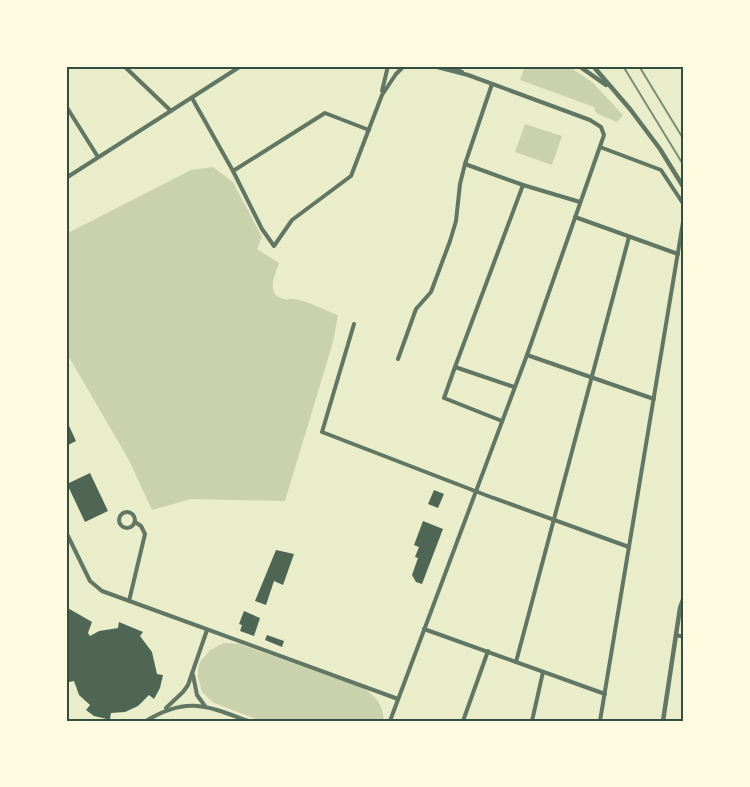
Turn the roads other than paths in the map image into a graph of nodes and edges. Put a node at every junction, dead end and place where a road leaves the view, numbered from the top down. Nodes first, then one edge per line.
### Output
1 (124, 66) edge
2 (241, 66) edge
3 (388, 66) edge
4 (404, 66) edge
5 (433, 66) edge
6 (450, 66) edge
7 (579, 66) edge
8 (592, 66) edge
9 (468, 75) junction
10 (492, 84) junction
11 (612, 89) junction
12 (382, 95) junction
13 (192, 98) junction
14 (66, 106) edge
15 (171, 111) junction
16 (369, 130) junction
17 (600, 147) junction
18 (98, 157) junction
19 (465, 164) junction
20 (233, 171) junction
21 (66, 178) edge
22 (523, 185) junction
23 (684, 188) edge
24 (580, 202) junction
25 (684, 205) edge
26 (684, 216) edge
27 (575, 217) junction
28 (629, 237) junction
29 (678, 254) junction
30 (354, 324) dead end
31 (526, 355) junction
32 (398, 359) dead end
33 (455, 367) junction
34 (591, 379) junction
35 (514, 387) junction
36 (654, 399) junction
37 (502, 421) junction
38 (476, 491) junction
39 (554, 520) junction
40 (135, 522) junction
41 (66, 532) edge
42 (629, 547) junction
43 (684, 597) edge
44 (129, 601) junction
45 (424, 629) junction
46 (207, 630) junction
47 (676, 635) junction
48 (684, 637) edge
49 (488, 651) junction
50 (516, 662) junction
51 (543, 672) junction
52 (193, 675) junction
53 (605, 694) junction
54 (398, 699) junction
55 (205, 706) junction
56 (163, 711) junction
57 (237, 719) edge
58 (146, 721) edge
59 (248, 721) edge
60 (390, 721) edge
61 (462, 721) edge
62 (532, 721) edge
63 (600, 721) edge
64 (663, 721) edge

1 - 15 street
2 - 13 street
3 - 12 street
4 - 12 street
5 - 9 street
6 - 9 street
7 - 11 street
8 - 11 street
9 - 10 street
10 - 17 street
10 - 19 street
11 - 23 street
12 - 16 street
13 - 15 street
13 - 20 street
14 - 18 street
15 - 18 street
16 - 20 street
16 - 20 street
17 - 24 street
17 - 25 street
18 - 21 street
19 - 22 street
19 - 32 street
22 - 24 street
22 - 33 street
24 - 27 street
26 - 29 street
27 - 28 street
27 - 31 street
28 - 29 street
28 - 34 street
29 - 36 street
30 - 38 street
31 - 34 street
31 - 35 street
33 - 35 street
33 - 37 street
34 - 36 street
34 - 39 street
35 - 37 street
36 - 42 street
37 - 38 street
38 - 39 street
38 - 45 street
39 - 42 street
39 - 50 street
40 - 40 street
40 - 44 street
41 - 44 street
42 - 53 street
43 - 47 street
44 - 46 street
45 - 49 street
45 - 54 street
46 - 52 street
46 - 54 street
47 - 48 street
47 - 64 street
49 - 50 street
49 - 61 street
50 - 51 street
51 - 53 street
51 - 62 street
52 - 55 street
52 - 56 street
53 - 63 street
54 - 60 street
55 - 56 street
55 - 57 street
56 - 58 street
57 - 59 street

